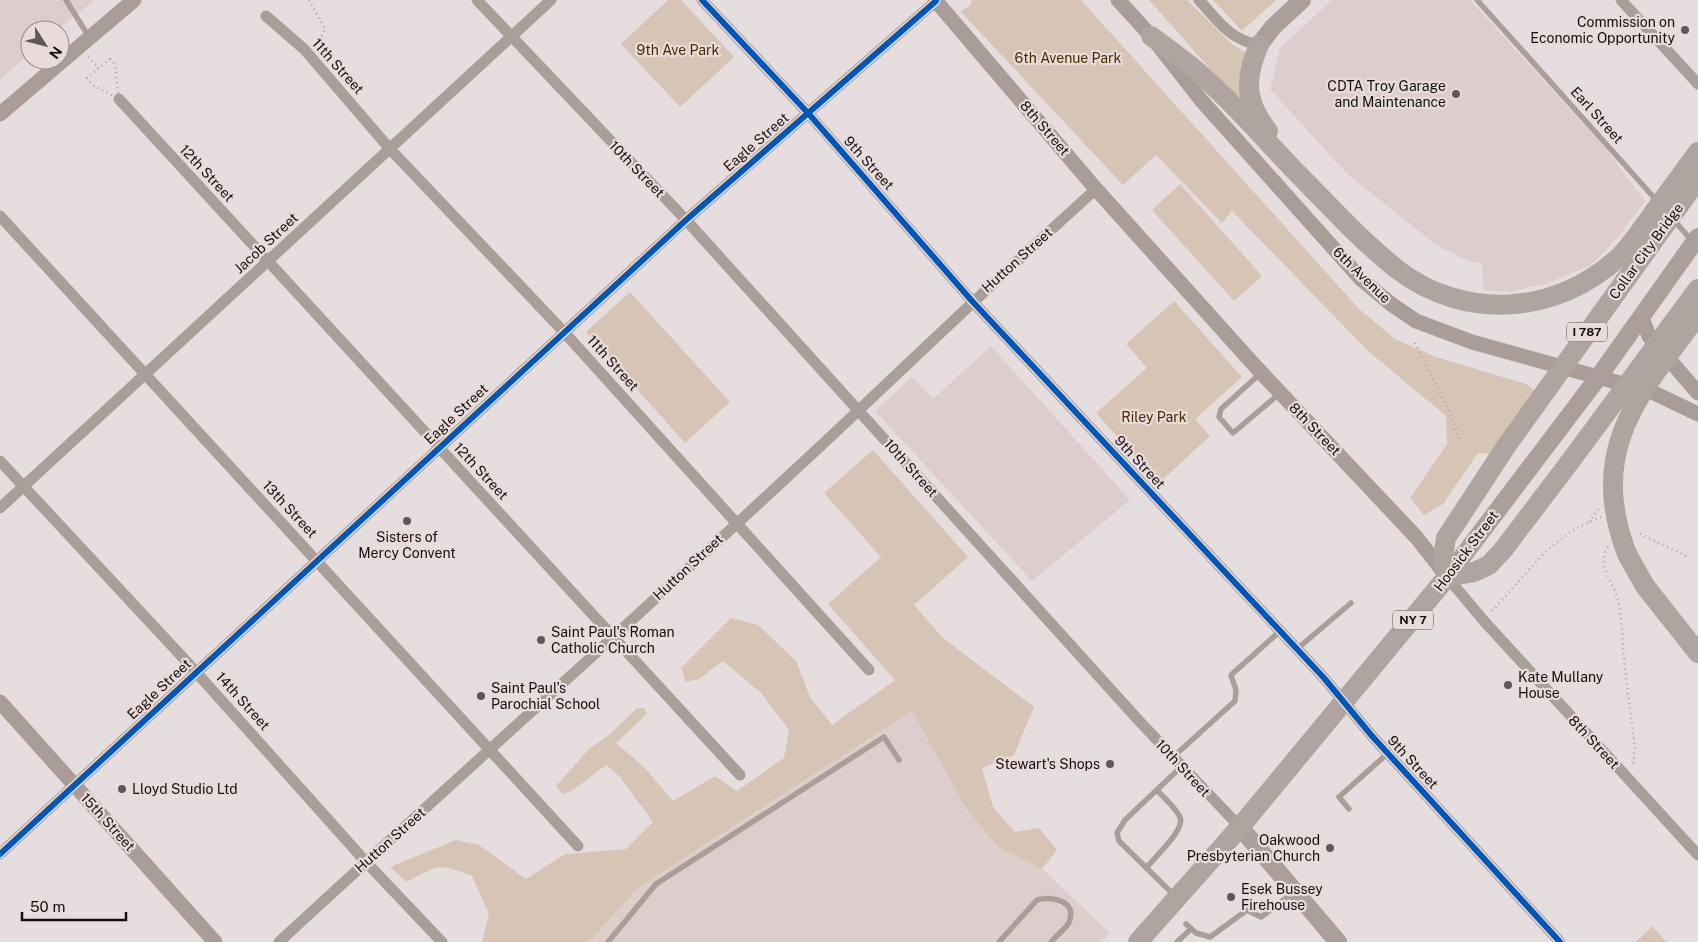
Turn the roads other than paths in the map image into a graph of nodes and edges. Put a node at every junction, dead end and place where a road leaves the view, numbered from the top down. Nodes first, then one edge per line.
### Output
1 (66, 0) edge
2 (134, 0) edge
3 (477, 0) edge
4 (551, 0) edge
5 (702, 0) edge
6 (936, 0) edge
7 (1118, 0) edge
8 (1199, 0) edge
9 (1302, 0) edge
10 (1477, 0) edge
11 (1621, 0) edge
12 (266, 16) dead end
13 (1151, 36) junction
14 (89, 37) junction
15 (511, 38) junction
16 (1258, 45) junction
17 (1698, 84) edge
18 (119, 99) road end
19 (0, 114) edge
20 (808, 114) junction
21 (390, 149) junction
22 (1698, 152) edge
23 (1698, 179) edge
24 (1096, 190) junction
25 (1314, 190) junction
26 (0, 216) edge
27 (686, 220) junction
28 (1697, 242) edge
29 (268, 261) junction
30 (1698, 289) edge
31 (972, 301) junction
32 (1698, 314) edge
33 (1642, 318) junction
34 (564, 332) junction
35 (1262, 372) junction
36 (145, 375) junction
37 (1597, 379) junction
38 (1281, 392) junction
39 (1698, 393) edge
40 (859, 410) junction
41 (1698, 414) edge
42 (438, 447) junction
43 (0, 461) edge
44 (24, 487) junction
45 (0, 508) edge
46 (736, 523) junction
47 (317, 560) junction
48 (1447, 577) junction
49 (1350, 604) dead end
50 (1280, 631) junction
51 (613, 637) junction
52 (1297, 648) junction
53 (1698, 653) edge
54 (869, 670) dead end
55 (196, 672) junction
56 (0, 702) edge
57 (1344, 702) junction
58 (490, 750) junction
59 (1388, 753) junction
60 (1173, 757) junction
61 (899, 760) dead end
62 (1182, 766) junction
63 (740, 775) dead end
64 (75, 785) junction
65 (1156, 790) junction
66 (1349, 809) dead end
67 (1240, 827) junction
68 (578, 846) dead end
69 (0, 854) edge
70 (1698, 855) edge
71 (366, 862) junction
72 (1146, 868) junction
73 (1294, 892) junction
74 (1177, 898) junction
75 (1186, 924) dead end
76 (1191, 929) junction
77 (1146, 939) edge
78 (215, 942) edge
79 (279, 942) edge
80 (442, 942) edge
81 (608, 942) edge
82 (999, 942) edge
83 (1051, 942) edge
84 (1177, 942) edge
85 (1338, 942) edge
86 (1560, 942) edge

1 - 14 lane
2 - 14 street
3 - 15 street, 10th Street
4 - 15 street, Jacob Street
5 - 20 street, 9th Street
6 - 20 street, Eagle Street
6 - 24 street, 8th Street
7 - 13 street, 6th Avenue
8 - 16 street
9 - 16 main road
10 - 28 lane, Earl Street
11 - 17 street
12 - 21 street, 11th Street
13 - 25 highway
13 - 37 street, 6th Avenue
14 - 19 street
15 - 21 street, Jacob Street
15 - 27 street, 10th Street
16 - 25 highway
18 - 29 street, 12th Street
20 - 27 street, Eagle Street
20 - 31 street, 9th Street
21 - 29 street, Jacob Street
21 - 34 street, 11th Street
22 - 25 highway, bridge
23 - 48 highway, Collar City Bridge / I 787, bridge
24 - 31 street, Hutton Street
24 - 35 street, 8th Street
26 - 36 street, 13th Street
27 - 34 street, Eagle Street
27 - 40 street, 10th Street
28 - 33 main road, Hoosick Street
29 - 36 street, Jacob Street
29 - 42 street, 12th Street
30 - 48 highway, bridge
31 - 40 street, Hutton Street
31 - 50 street, 9th Street
32 - 53 highway, bridge
33 - 37 main road, Hoosick Street
33 - 39 street
34 - 42 street, Eagle Street
34 - 46 street, 11th Street
35 - 38 street, 8th Street
35 - 38 lane
36 - 44 street, Jacob Street
36 - 47 street, 13th Street
37 - 41 street, 6th Avenue
37 - 48 main road, Hoosick Street
38 - 48 street, 8th Street
40 - 46 street, Hutton Street
40 - 60 street, 10th Street
42 - 47 street, Eagle Street
42 - 51 street, 12th Street
43 - 44 street, 14th Street
44 - 45 street, Jacob Street
44 - 55 street, 14th Street
46 - 51 street, Hutton Street
46 - 54 street, 11th Street
47 - 55 street, Eagle Street
47 - 58 street, 13th Street
48 - 57 highway, Hoosick Street / NY 7
48 - 70 street, 8th Street
49 - 52 lane
50 - 52 street, 9th Street
50 - 60 lane
51 - 58 street, Hutton Street
51 - 63 street, 12th Street
52 - 57 street, 9th Street
55 - 64 street, Eagle Street
55 - 71 street, 14th Street
56 - 64 street, 15th Street
57 - 59 street, 9th Street
57 - 67 highway, Hoosick Street / NY 7
58 - 68 street, 13th Street
58 - 71 street, Hutton Street
59 - 66 lane
59 - 86 street, 9th Street
60 - 62 street, 10th Street
61 - 81 lane
62 - 65 lane
62 - 67 street, 10th Street
64 - 69 street, Eagle Street
64 - 78 street, 15th Street
65 - 72 lane
65 - 72 lane
67 - 73 main road, 10th Street
67 - 74 highway, Hoosick Street / NY 7
71 - 79 street, Hutton Street
71 - 80 street, 14th Street
72 - 74 lane
73 - 76 lane
73 - 85 main road, 10th Street
74 - 77 highway, Hoosick Street / NY 7
75 - 76 lane
76 - 84 lane
82 - 83 lane

